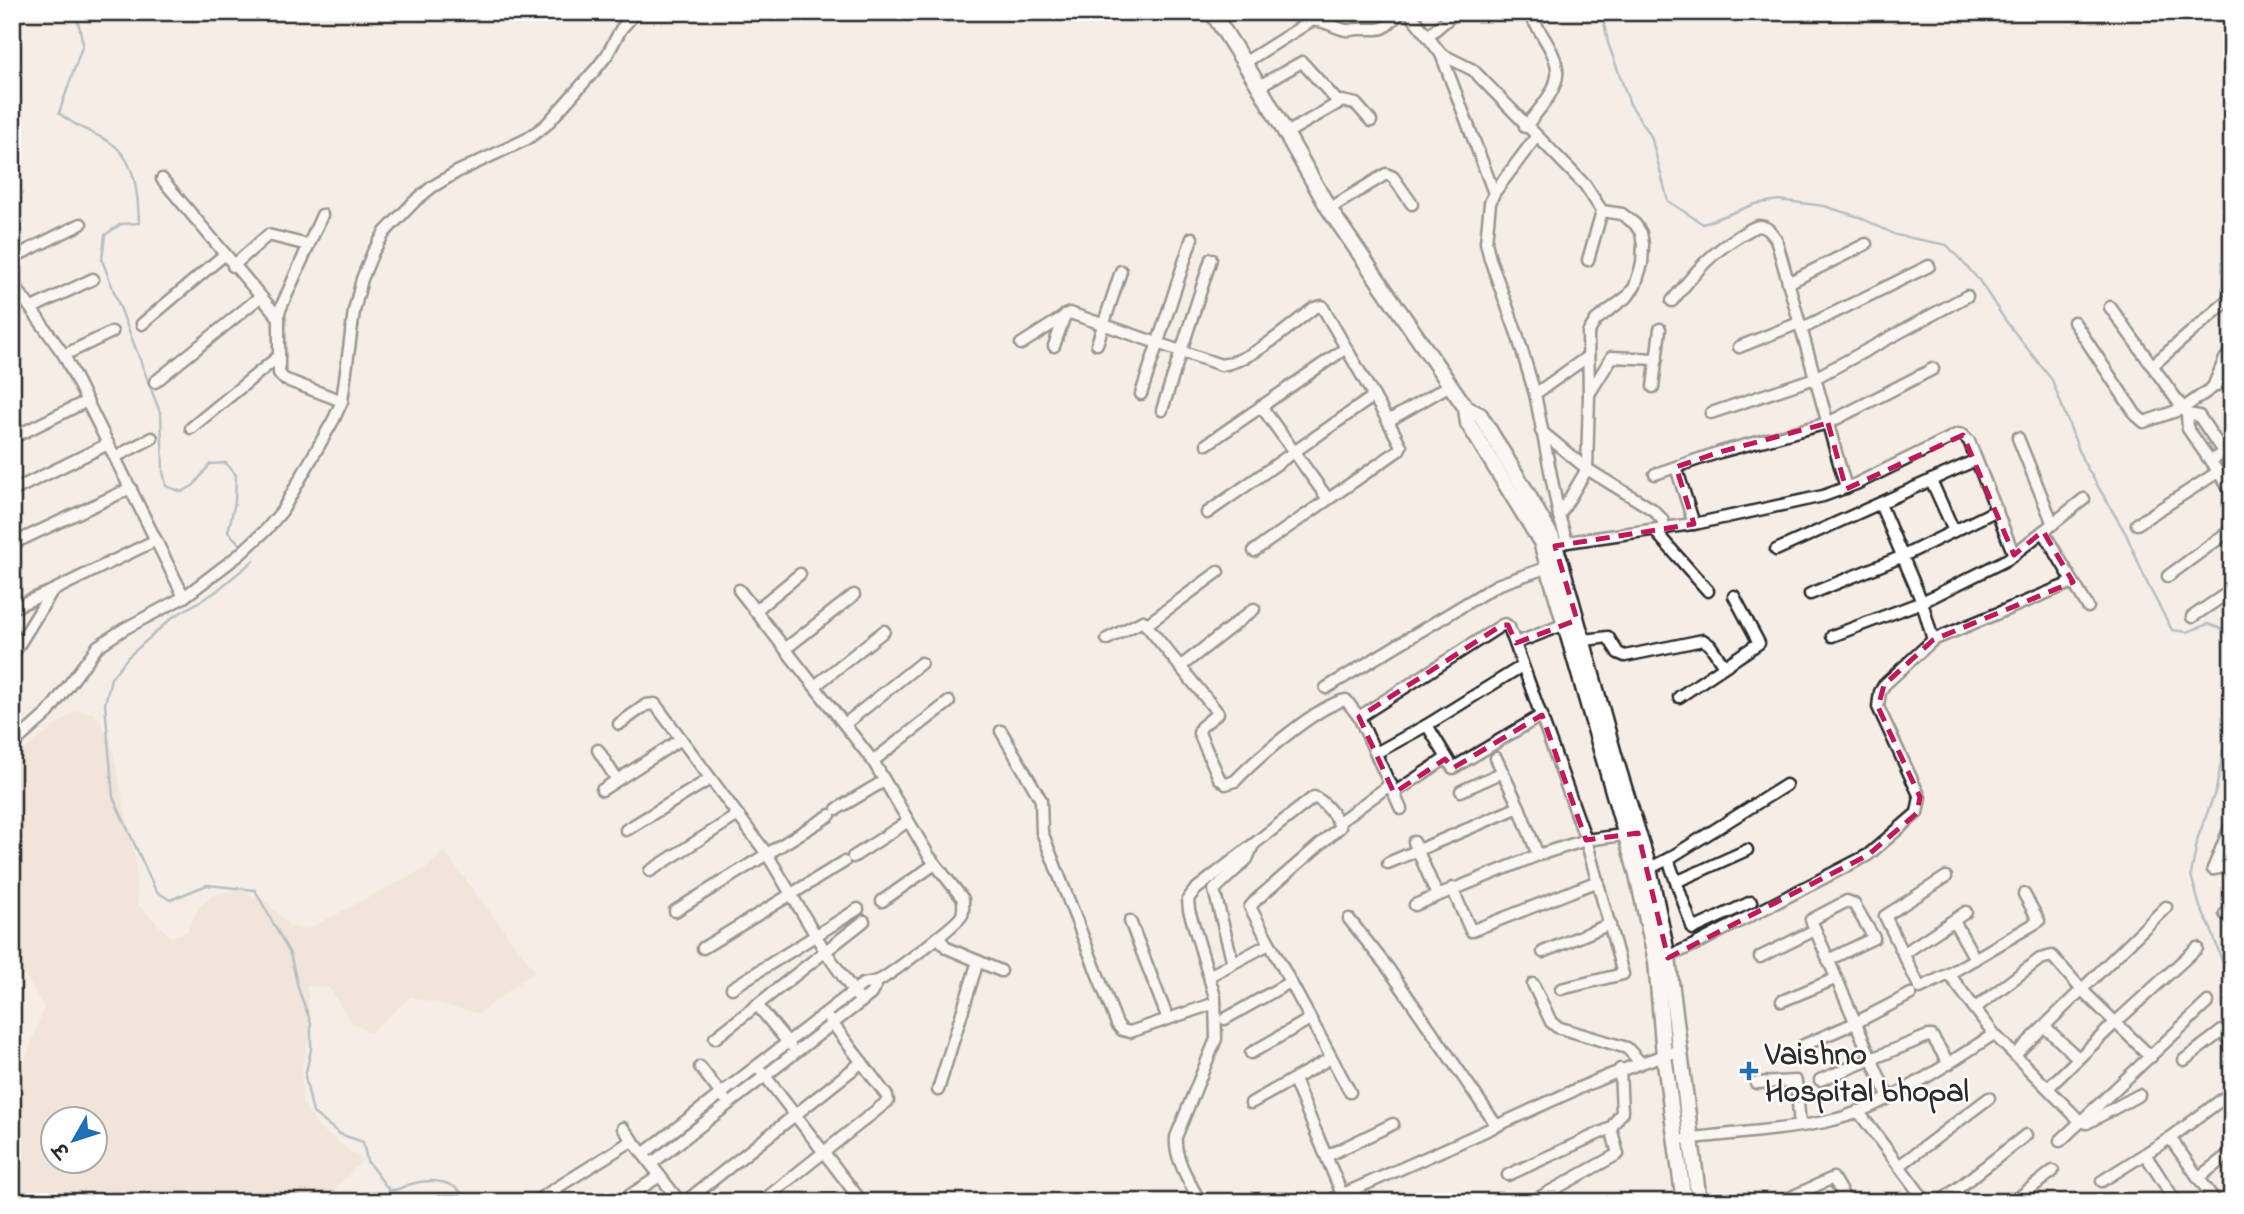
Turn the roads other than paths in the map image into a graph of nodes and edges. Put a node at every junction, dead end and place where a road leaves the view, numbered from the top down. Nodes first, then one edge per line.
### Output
1 (636, 12) edge
2 (1212, 12) edge
3 (1401, 12) edge
4 (1409, 12) edge
5 (1452, 12) edge
6 (1528, 12) edge
7 (1429, 35) junction
8 (1441, 54) junction
9 (1244, 63) junction
10 (1259, 86) junction
11 (1339, 103) junction
12 (1371, 121) dead end
13 (1525, 127) junction
14 (1285, 134) junction
15 (1536, 137) junction
16 (162, 179) dead end
17 (1494, 193) junction
18 (1412, 204) dead end
19 (1329, 209) junction
20 (1602, 211) junction
21 (322, 215) dead end
22 (81, 224) dead end
23 (1192, 238) dead end
24 (1866, 244) dead end
25 (308, 245) junction
26 (224, 255) junction
27 (12, 258) edge
28 (1211, 259) dead end
29 (1588, 260) dead end
30 (233, 265) junction
31 (1929, 266) dead end
32 (1121, 271) dead end
33 (93, 279) dead end
34 (12, 282) edge
35 (1788, 283) junction
36 (1967, 296) dead end
37 (260, 297) junction
38 (2232, 297) edge
39 (1672, 301) dead end
40 (2110, 307) dead end
41 (32, 308) junction
42 (1065, 316) junction
43 (279, 318) junction
44 (2074, 322) dead end
45 (142, 324) dead end
46 (1103, 324) junction
47 (1800, 326) junction
48 (1660, 329) dead end
49 (112, 332) dead end
50 (1157, 343) junction
51 (1021, 344) dead end
52 (1097, 344) dead end
53 (1054, 346) dead end
54 (1739, 347) dead end
55 (1346, 348) junction
56 (2232, 350) edge
57 (1180, 351) junction
58 (64, 355) junction
59 (279, 356) junction
60 (1587, 357) junction
61 (1657, 359) junction
62 (2153, 365) junction
63 (1933, 369) dead end
64 (2232, 374) edge
65 (1815, 378) junction
66 (155, 382) dead end
67 (1450, 384) junction
68 (1653, 387) dead end
69 (2213, 387) junction
70 (1141, 394) dead end
71 (1535, 394) junction
72 (1589, 395) junction
73 (1374, 396) junction
74 (87, 401) junction
75 (342, 401) junction
76 (1261, 406) junction
77 (1162, 410) dead end
78 (2185, 411) junction
79 (1711, 413) dead end
80 (1388, 421) junction
81 (1828, 423) junction
82 (191, 428) dead end
83 (1541, 431) junction
84 (12, 438) edge
85 (152, 438) dead end
86 (2018, 438) dead end
87 (108, 444) junction
88 (1207, 444) dead end
89 (2227, 449) edge
90 (1294, 452) junction
91 (115, 457) junction
92 (1976, 460) junction
93 (2211, 461) junction
94 (2232, 466) edge
95 (1676, 467) junction
96 (1587, 469) junction
97 (2218, 472) junction
98 (1655, 474) dead end
99 (1931, 480) junction
100 (131, 488) junction
101 (1846, 488) junction
102 (12, 491) edge
103 (2232, 492) edge
104 (1328, 499) junction
105 (2084, 499) dead end
106 (1880, 504) junction
107 (1997, 510) junction
108 (1207, 513) dead end
109 (1559, 516) junction
110 (1694, 524) junction
111 (2053, 524) junction
112 (2137, 524) dead end
113 (2232, 528) edge
114 (1660, 530) junction
115 (1954, 531) junction
116 (2043, 531) junction
117 (156, 540) junction
118 (12, 544) edge
119 (1555, 546) junction
120 (1776, 550) dead end
121 (1254, 551) dead end
122 (2014, 555) junction
123 (1901, 557) junction
124 (1555, 565) junction
125 (1219, 572) dead end
126 (800, 575) dead end
127 (2168, 576) dead end
128 (2073, 582) junction
129 (739, 590) dead end
130 (2232, 590) edge
131 (52, 591) junction
132 (1708, 591) dead end
133 (1810, 594) dead end
134 (854, 595) dead end
135 (1734, 596) dead end
136 (184, 597) junction
137 (1922, 602) junction
138 (2088, 607) dead end
139 (12, 608) edge
140 (1254, 609) dead end
141 (755, 611) junction
142 (2192, 617) dead end
143 (1571, 622) junction
144 (1146, 625) junction
145 (884, 631) dead end
146 (1832, 636) dead end
147 (1107, 639) dead end
148 (1933, 640) junction
149 (1576, 641) junction
150 (1516, 643) junction
151 (785, 649) junction
152 (12, 656) edge
153 (921, 663) dead end
154 (1522, 666) junction
155 (1180, 667) junction
156 (1724, 667) junction
157 (815, 686) junction
158 (1326, 688) dead end
159 (1679, 697) dead end
160 (949, 702) dead end
161 (1542, 715) junction
162 (1359, 717) junction
163 (619, 724) dead end
164 (845, 724) junction
165 (1427, 725) junction
166 (1001, 731) dead end
167 (681, 739) junction
168 (12, 745) edge
169 (597, 750) dead end
170 (1376, 752) junction
171 (1496, 758) dead end
172 (1445, 759) junction
173 (873, 761) junction
174 (1503, 772) junction
175 (710, 779) junction
176 (617, 780) junction
177 (884, 781) junction
178 (1786, 785) dead end
179 (1392, 788) junction
180 (602, 790) dead end
181 (1461, 791) dead end
182 (1520, 807) junction
183 (1401, 809) dead end
184 (738, 815) junction
185 (907, 822) junction
186 (1339, 822) junction
187 (2232, 822) edge
188 (626, 830) dead end
189 (1631, 834) junction
190 (1586, 840) junction
191 (1253, 844) junction
192 (1416, 846) junction
193 (1747, 850) dead end
194 (767, 854) junction
195 (1538, 855) junction
196 (1668, 859) junction
197 (1388, 863) dead end
198 (935, 864) junction
199 (2232, 866) edge
200 (650, 871) dead end
201 (1643, 871) junction
202 (1946, 877) dead end
203 (1598, 881) junction
204 (1676, 882) junction
205 (1452, 888) junction
206 (792, 894) junction
207 (2024, 894) dead end
208 (1437, 895) junction
209 (882, 901) dead end
210 (1751, 902) dead end
211 (1415, 905) dead end
212 (2166, 907) dead end
213 (858, 909) dead end
214 (675, 911) dead end
215 (1966, 912) dead end
216 (1349, 919) dead end
217 (864, 921) dead end
218 (1130, 921) dead end
219 (1954, 921) junction
220 (1610, 924) junction
221 (1815, 930) junction
222 (817, 934) junction
223 (938, 937) junction
224 (1269, 944) junction
225 (703, 948) dead end
226 (2197, 948) dead end
227 (825, 951) junction
228 (1543, 952) dead end
229 (1903, 954) junction
230 (1760, 957) dead end
231 (1662, 959) junction
232 (1975, 959) junction
233 (1828, 960) junction
234 (978, 961) junction
235 (1233, 963) junction
236 (1001, 971) dead end
237 (1950, 974) junction
238 (1209, 976) junction
239 (1835, 979) junction
240 (878, 981) junction
241 (1290, 982) junction
242 (1533, 984) dead end
243 (732, 988) dead end
244 (1561, 989) dead end
245 (2083, 991) junction
246 (853, 992) junction
247 (1911, 993) dead end
248 (1782, 1001) dead end
249 (861, 1002) junction
250 (2208, 1002) dead end
251 (1215, 1003) junction
252 (757, 1005) junction
253 (1974, 1009) junction
254 (825, 1013) junction
255 (1168, 1019) junction
256 (1225, 1019) dead end
257 (1310, 1019) junction
258 (2117, 1021) junction
259 (1855, 1023) junction
260 (833, 1024) junction
261 (2045, 1027) junction
262 (1994, 1034) junction
263 (715, 1038) dead end
264 (787, 1042) junction
265 (1804, 1045) dead end
266 (2232, 1045) edge
267 (1679, 1051) junction
268 (795, 1053) junction
269 (1251, 1053) dead end
270 (2016, 1054) junction
271 (1664, 1055) junction
272 (2151, 1056) junction
273 (1331, 1058) junction
274 (2078, 1059) junction
275 (1872, 1060) junction
276 (2183, 1060) dead end
277 (862, 1062) junction
278 (1640, 1062) junction
279 (1949, 1065) junction
280 (757, 1066) junction
281 (700, 1067) dead end
282 (1620, 1069) junction
283 (765, 1076) junction
284 (1294, 1080) junction
285 (1820, 1080) dead end
286 (1756, 1083) dead end
287 (2049, 1087) junction
288 (938, 1090) dead end
289 (1350, 1092) dead end
290 (2232, 1092) edge
291 (720, 1094) junction
292 (2139, 1095) dead end
293 (1888, 1097) junction
294 (1989, 1098) dead end
295 (1251, 1103) dead end
296 (728, 1104) junction
297 (1858, 1111) junction
298 (796, 1115) junction
299 (2080, 1121) junction
300 (1394, 1124) dead end
301 (1800, 1125) junction
302 (1497, 1126) junction
303 (623, 1128) dead end
304 (1611, 1128) junction
305 (2026, 1135) dead end
306 (2170, 1138) junction
307 (633, 1140) junction
308 (1682, 1140) junction
309 (2060, 1141) dead end
310 (825, 1152) junction
311 (2232, 1152) edge
312 (643, 1154) junction
313 (2145, 1154) junction
314 (1327, 1156) junction
315 (651, 1164) junction
316 (1899, 1166) junction
317 (2053, 1171) dead end
318 (1508, 1175) dead end
319 (660, 1176) junction
320 (2198, 1178) junction
321 (2102, 1181) dead end
322 (1346, 1196) edge
323 (765, 1199) dead end
324 (534, 1202) edge
325 (619, 1202) edge
326 (682, 1202) edge
327 (862, 1202) edge
328 (1199, 1202) edge
329 (1325, 1202) edge
330 (1531, 1202) edge
331 (1684, 1202) edge
332 (1699, 1202) edge
333 (1780, 1202) edge
334 (1847, 1202) edge
335 (1926, 1202) edge
336 (1940, 1202) edge
337 (2013, 1202) edge
338 (2176, 1202) edge
339 (2216, 1202) edge

1 - 75 street
2 - 9 street
3 - 9 street
4 - 7 street
5 - 7 street
6 - 13 street
7 - 8 street
8 - 13 street
8 - 17 street
9 - 10 street
10 - 11 street
10 - 14 street
11 - 12 street
11 - 14 street
13 - 15 street
14 - 19 street
15 - 17 street
15 - 20 street
16 - 26 street
17 - 71 street
18 - 19 street
19 - 67 street
20 - 29 street
20 - 60 street
21 - 25 street
22 - 27 street
23 - 50 street
24 - 35 street
25 - 30 street
25 - 43 street
26 - 30 street
26 - 45 street
28 - 57 street
30 - 37 street
31 - 47 street
32 - 46 street
33 - 41 street
34 - 41 street
35 - 39 street
35 - 47 street
36 - 65 street
37 - 43 street
37 - 66 street
38 - 62 street
40 - 62 street
41 - 58 street
42 - 46 street
42 - 51 street
42 - 53 street
43 - 59 street
44 - 78 street
46 - 50 street
46 - 52 street
47 - 54 street
47 - 65 street
48 - 61 street
49 - 58 street
50 - 57 street
50 - 70 street
55 - 57 street
55 - 73 street
55 - 76 street
56 - 69 street
57 - 77 street
58 - 74 street
59 - 75 street
59 - 82 street
60 - 71 street
60 - 72 street
61 - 68 street
61 - 72 street
62 - 78 street
63 - 81 street
64 - 69 street
65 - 79 street
65 - 81 street
67 - 80 street
67 - 119 street
69 - 78 street
71 - 83 street
72 - 96 street
73 - 80 street
73 - 90 street
74 - 84 street
74 - 87 street
75 - 136 street
76 - 88 street
76 - 90 street
78 - 89 street
78 - 93 street
80 - 104 street
81 - 95 street
81 - 101 street
83 - 96 street
83 - 109 street
85 - 91 street
86 - 111 street
87 - 91 street
87 - 102 street
89 - 93 street
89 - 94 street
90 - 104 street
90 - 108 street
91 - 100 street
92 - 99 street
92 - 101 street
92 - 107 street
93 - 97 street
95 - 98 street
95 - 110 street
96 - 109 street
96 - 114 street
97 - 103 street
97 - 112 street
99 - 106 street
99 - 115 street
100 - 117 street
100 - 118 street
101 - 110 street
104 - 121 street
105 - 111 street
106 - 120 street
106 - 123 street
107 - 115 street
107 - 122 street
109 - 119 street
110 - 114 street
111 - 116 street
113 - 127 street
114 - 119 street
114 - 132 street
115 - 123 street
116 - 122 street
116 - 128 street
117 - 131 street
117 - 136 street
119 - 124 street
122 - 137 street
123 - 133 street
123 - 137 street
124 - 143 street
124 - 158 street
125 - 144 street
126 - 141 street
128 - 138 street
128 - 148 street
129 - 141 street
130 - 142 street
131 - 139 street
131 - 152 street
134 - 151 street
135 - 156 street
136 - 168 street
137 - 146 street
137 - 148 street
140 - 155 street
141 - 151 street
143 - 149 street
143 - 150 street
144 - 147 street
144 - 155 street
145 - 157 street
148 - 231 street
149 - 156 street
149 - 189 street
150 - 154 street
150 - 162 street
151 - 157 street
153 - 164 street
154 - 161 street
154 - 165 street
155 - 162 street
156 - 159 street
157 - 164 street
160 - 173 street
161 - 172 street
161 - 190 street
162 - 170 street
163 - 167 street
164 - 173 street
165 - 170 street
165 - 172 street
166 - 255 street
167 - 175 street
167 - 176 street
169 - 176 street
170 - 179 street
171 - 174 street
172 - 179 street
173 - 177 street
174 - 181 street
174 - 182 street
175 - 184 street
175 - 188 street
176 - 180 street
177 - 185 street
177 - 194 street
178 - 196 street
179 - 183 street
179 - 186 street
182 - 192 street
182 - 195 street
184 - 194 street
184 - 200 street
185 - 198 street
185 - 206 street
186 - 191 street
186 - 224 street
187 - 199 street
189 - 190 street
189 - 201 street
190 - 195 street
190 - 203 street
191 - 235 street
191 - 238 street
192 - 197 street
192 - 208 street
193 - 204 street
194 - 206 street
194 - 214 street
195 - 205 street
196 - 201 street
196 - 204 street
198 - 209 street
198 - 223 street
201 - 231 street
202 - 229 street
203 - 205 street
203 - 220 street
204 - 210 street
205 - 208 street
206 - 222 street
206 - 225 street
207 - 232 street
208 - 211 street
212 - 245 street
213 - 222 street
215 - 219 street
216 - 302 street
217 - 227 street
218 - 255 street
219 - 229 street
219 - 232 street
220 - 228 street
220 - 244 street
221 - 230 street
221 - 233 street
221 - 233 street
222 - 227 street
222 - 243 street
223 - 234 street
223 - 240 street
224 - 235 street
224 - 241 street
226 - 258 street
227 - 246 street
227 - 252 street
229 - 237 street
231 - 267 street
231 - 271 street
232 - 237 street
233 - 239 street
234 - 236 street
234 - 288 street
235 - 238 street
237 - 253 street
238 - 251 street
239 - 248 street
239 - 259 street
240 - 246 street
240 - 249 street
241 - 256 street
241 - 257 street
242 - 278 street
245 - 253 street
245 - 258 street
245 - 261 street
246 - 249 street
246 - 254 street
247 - 259 street
249 - 260 street
250 - 272 street
251 - 255 street
251 - 328 street
252 - 263 street
252 - 264 street
253 - 262 street
254 - 260 street
254 - 264 street
257 - 269 street
257 - 273 street
258 - 272 street
258 - 274 street
259 - 265 street
259 - 275 street
260 - 268 street
260 - 277 street
261 - 270 street
261 - 274 street
262 - 270 street
262 - 279 street
264 - 268 street
264 - 280 street
266 - 276 street
267 - 271 street
267 - 308 street
268 - 283 street
270 - 287 street
271 - 278 street
271 - 308 street
272 - 299 street
273 - 284 street
273 - 289 street
274 - 287 street
275 - 279 street
275 - 285 street
275 - 293 street
277 - 298 street
277 - 310 street
278 - 282 street
279 - 293 street
280 - 283 street
280 - 291 street
281 - 291 street
282 - 302 street
282 - 304 street
283 - 296 street
283 - 298 street
284 - 295 street
284 - 314 street
286 - 301 street
287 - 299 street
290 - 306 street
291 - 296 street
291 - 312 street
292 - 299 street
293 - 297 street
294 - 316 street
296 - 315 street
297 - 301 street
297 - 316 street
298 - 310 street
298 - 326 street
299 - 309 street
300 - 314 street
301 - 308 street
302 - 322 street
303 - 307 street
304 - 318 street
304 - 330 street
305 - 336 street
306 - 313 street
306 - 320 street
307 - 312 street
307 - 324 street
308 - 331 street
308 - 332 street
310 - 323 street
310 - 327 street
311 - 320 street
312 - 315 street
313 - 321 street
313 - 338 street
314 - 322 street
315 - 319 street
316 - 335 street
317 - 337 street
319 - 325 street
319 - 326 street
320 - 339 street
322 - 329 street
333 - 334 street

